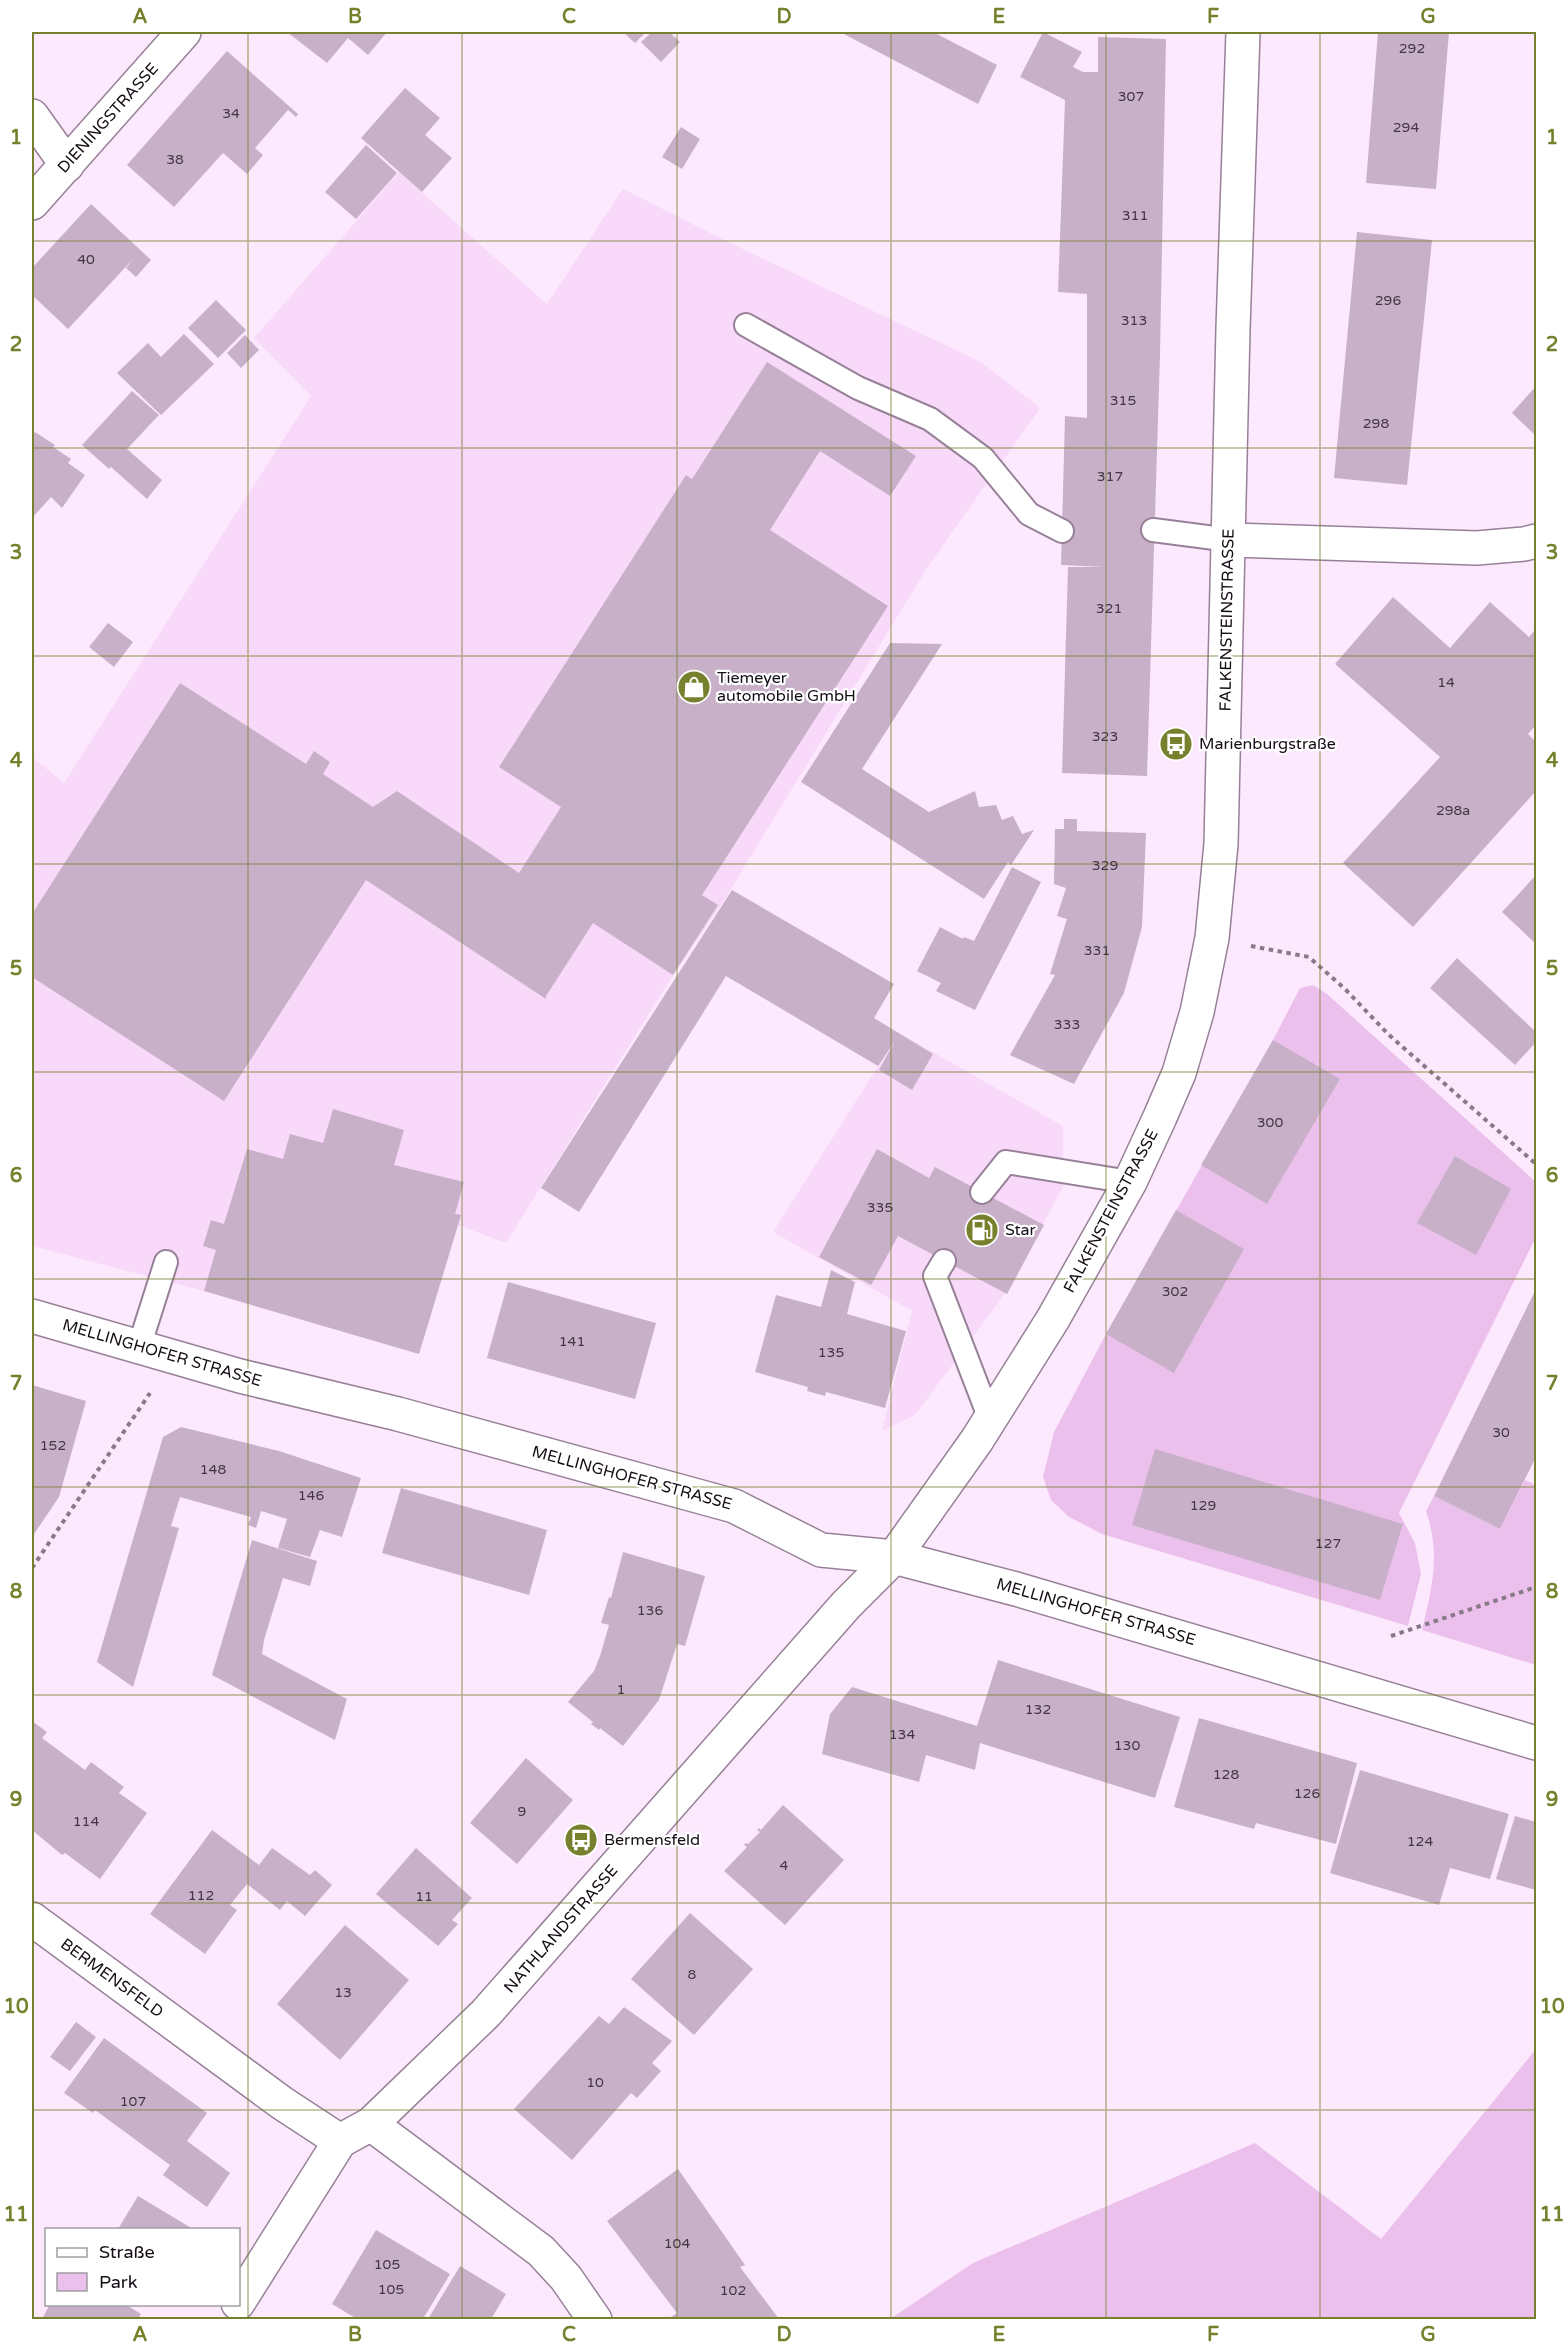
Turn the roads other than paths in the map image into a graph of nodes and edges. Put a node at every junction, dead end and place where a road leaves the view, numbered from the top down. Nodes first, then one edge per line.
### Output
1 (184, 32) edge
2 (1243, 32) edge
3 (32, 116) edge
4 (67, 165) junction
5 (32, 203) edge
6 (746, 325) dead end
7 (1153, 530) dead end
8 (1062, 531) dead end
9 (1230, 540) junction
10 (1536, 541) edge
11 (1130, 1182) junction
12 (982, 1192) dead end
13 (945, 1261) dead end
14 (166, 1262) dead end
15 (32, 1316) edge
16 (139, 1347) junction
17 (990, 1419) junction
18 (894, 1557) junction
19 (1536, 1743) edge
20 (32, 1919) edge
21 (371, 2124) junction
22 (339, 2141) junction
23 (240, 2301) edge
24 (237, 2306) edge
25 (229, 2319) edge
26 (595, 2319) edge

1 - 4 street, DIENINGSTRASSE
2 - 9 street, FALKENSTEINSTRASSE
3 - 4 street
4 - 5 street, DIENINGSTRASSE
6 - 8 lane
7 - 9 lane
9 - 10 street
9 - 11 street, FALKENSTEINSTRASSE
11 - 12 lane
11 - 17 street, FALKENSTEINSTRASSE
13 - 17 lane
14 - 16 lane
15 - 16 street, MELLINGHOFER STRASSE
16 - 18 street, MELLINGHOFER STRASSE
17 - 18 street, FALKENSTEINSTRASSE
18 - 19 street, MELLINGHOFER STRASSE
18 - 21 street, NATHLANDSTRASSE
20 - 22 street, BERMENSFELD
21 - 22 street, NATHLANDSTRASSE
21 - 26 street
22 - 23 street
24 - 25 street

